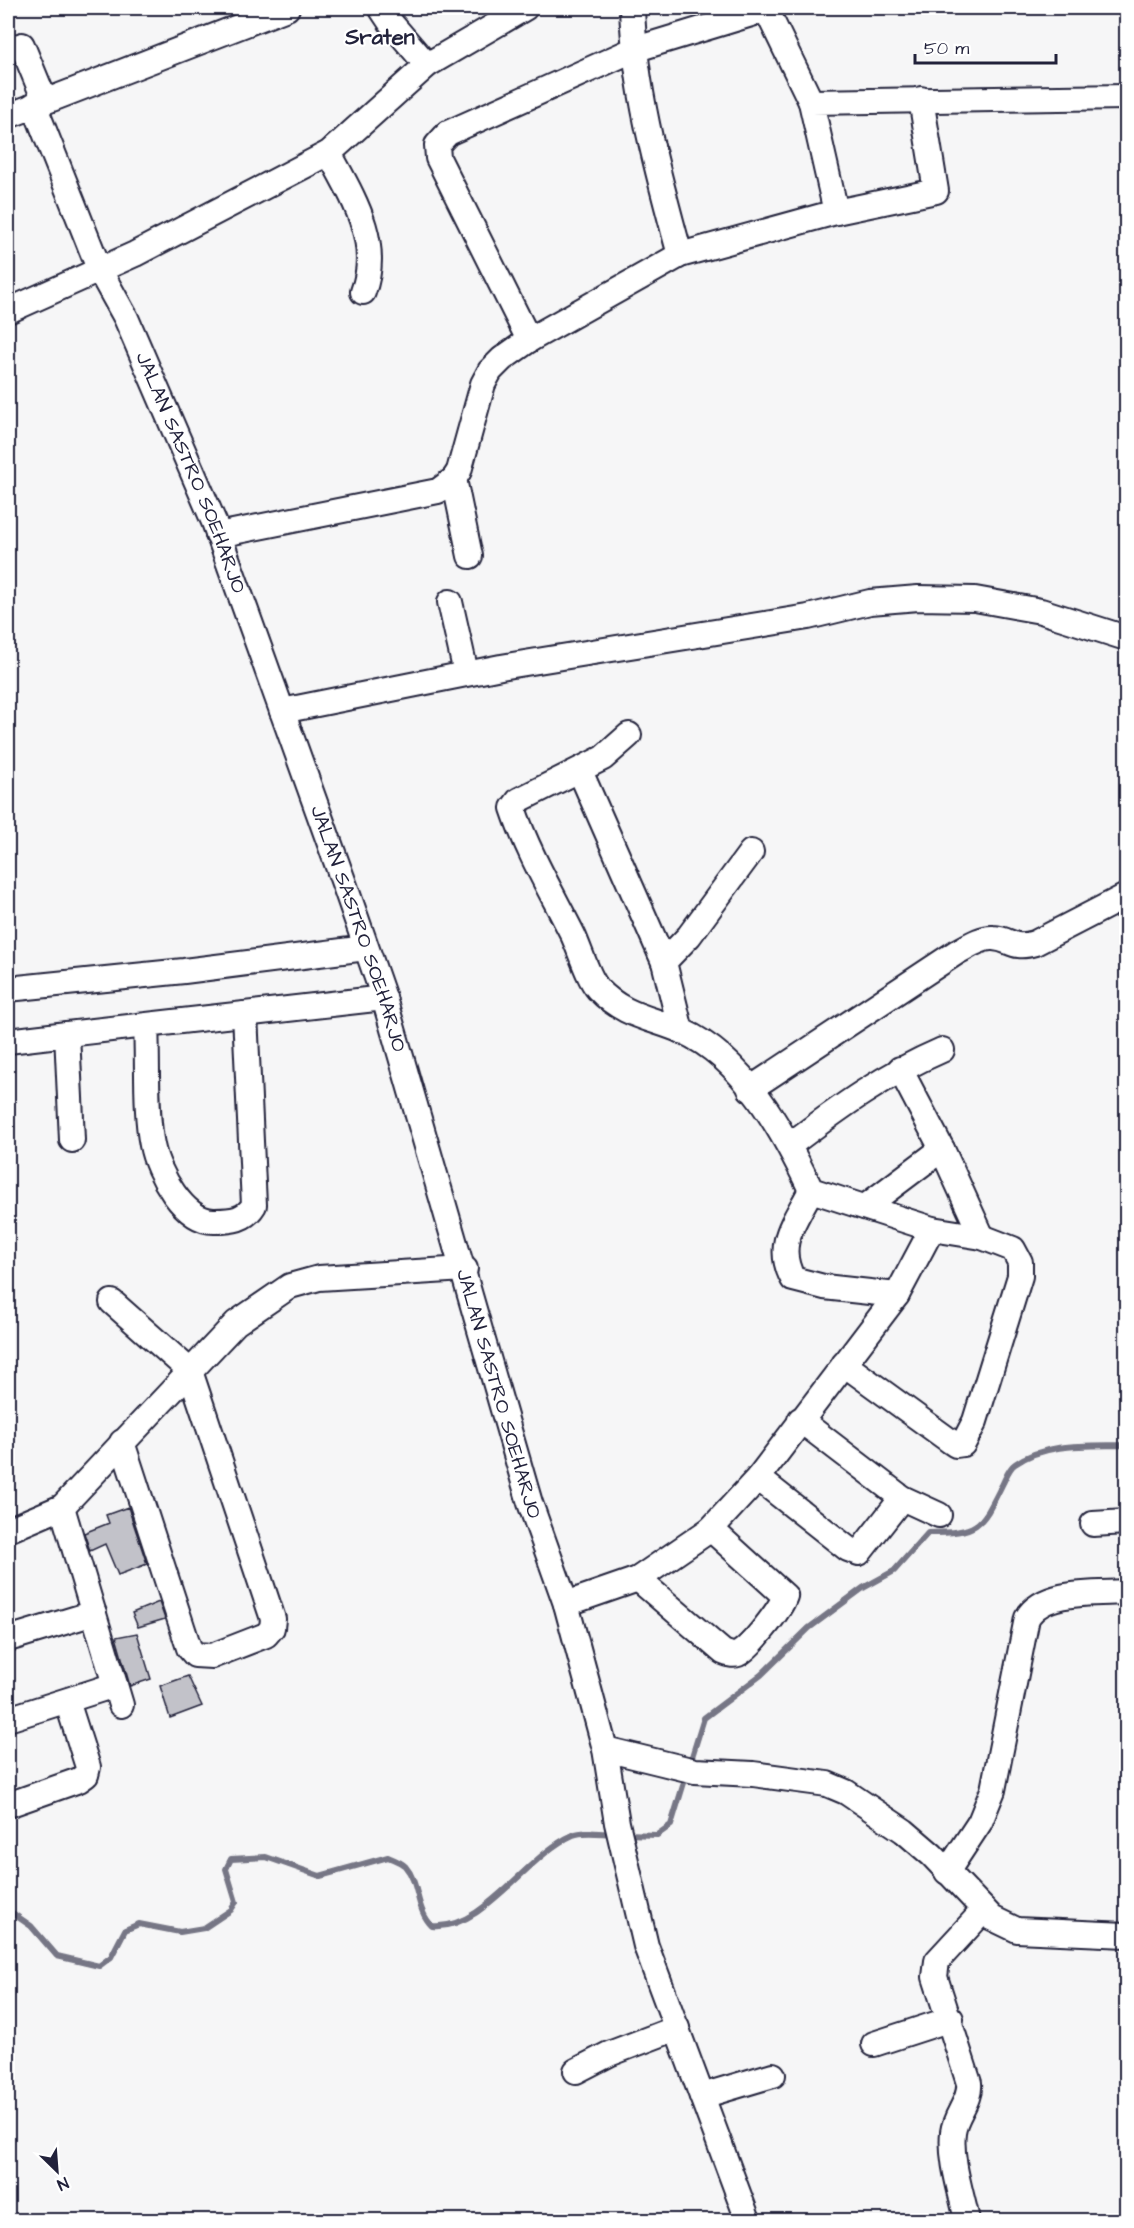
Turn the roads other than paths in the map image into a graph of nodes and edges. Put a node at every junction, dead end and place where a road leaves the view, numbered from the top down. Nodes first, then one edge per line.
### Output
1 (287, 8) edge
2 (381, 8) edge
3 (525, 8) edge
4 (632, 8) edge
5 (769, 8) edge
6 (22, 45) dead end
7 (633, 50) junction
8 (427, 64) junction
9 (1126, 97) edge
10 (921, 99) junction
11 (811, 102) junction
12 (39, 103) junction
13 (8, 116) edge
14 (329, 153) junction
15 (836, 212) junction
16 (680, 255) junction
17 (100, 271) junction
18 (363, 292) dead end
19 (8, 311) edge
20 (529, 340) junction
21 (454, 479) junction
22 (218, 535) junction
23 (470, 555) dead end
24 (450, 602) dead end
25 (1126, 638) edge
26 (466, 673) junction
27 (282, 711) junction
28 (629, 735) dead end
29 (580, 771) junction
30 (751, 852) dead end
31 (1126, 896) edge
32 (366, 948) junction
33 (664, 962) junction
34 (8, 989) edge
35 (384, 998) junction
36 (245, 1014) junction
37 (146, 1026) junction
38 (681, 1031) junction
39 (67, 1034) junction
40 (8, 1041) edge
41 (942, 1050) dead end
42 (900, 1069) junction
43 (750, 1089) junction
44 (72, 1140) dead end
45 (790, 1145) junction
46 (942, 1149) junction
47 (811, 1190) junction
48 (865, 1207) junction
49 (932, 1229) junction
50 (982, 1237) junction
51 (465, 1269) junction
52 (897, 1295) junction
53 (112, 1302) dead end
54 (844, 1364) junction
55 (190, 1371) junction
56 (800, 1420) junction
57 (122, 1442) junction
58 (758, 1478) junction
59 (902, 1498) junction
60 (62, 1507) junction
61 (939, 1515) dead end
62 (1126, 1522) edge
63 (1093, 1524) dead end
64 (711, 1529) junction
65 (8, 1530) edge
66 (638, 1579) junction
67 (1126, 1592) edge
68 (566, 1604) junction
69 (94, 1613) junction
70 (8, 1639) edge
71 (67, 1701) junction
72 (8, 1719) edge
73 (605, 1749) junction
74 (8, 1805) edge
75 (947, 1872) junction
76 (984, 1910) junction
77 (1126, 1935) edge
78 (951, 2019) junction
79 (677, 2028) junction
80 (874, 2044) dead end
81 (576, 2071) dead end
82 (773, 2075) dead end
83 (702, 2096) junction
84 (748, 2220) edge
85 (967, 2220) edge

1 - 12 street
2 - 8 street
3 - 8 street
4 - 7 street
5 - 7 street
5 - 11 street
6 - 12 street, JALAN SASTRO SOEHARJO
7 - 16 street
7 - 20 street
8 - 14 street
9 - 10 street
10 - 11 street
10 - 15 street
11 - 15 street
12 - 13 street
12 - 17 street, JALAN SASTRO SOEHARJO
14 - 17 street
14 - 18 street
15 - 16 street
16 - 20 street
17 - 19 street
17 - 22 street, JALAN SASTRO SOEHARJO
20 - 21 street
21 - 22 street
21 - 23 street
22 - 27 street, JALAN SASTRO SOEHARJO
24 - 26 street
25 - 26 street
26 - 27 street
27 - 32 street, JALAN SASTRO SOEHARJO
28 - 29 street
29 - 33 street
29 - 38 street
30 - 33 street
31 - 43 street
32 - 34 street
32 - 35 street, JALAN SASTRO SOEHARJO
33 - 38 street
35 - 36 street
35 - 51 street, JALAN SASTRO SOEHARJO
36 - 37 street
36 - 37 street
37 - 39 street
38 - 43 street
39 - 40 street
39 - 44 street
41 - 42 street
42 - 45 street
42 - 46 street
43 - 45 street
45 - 47 street
46 - 48 street
46 - 50 street
47 - 48 street
47 - 52 street
48 - 49 street
49 - 50 street
49 - 52 street
50 - 54 street
51 - 55 street
51 - 68 street, JALAN SASTRO SOEHARJO
52 - 54 street
53 - 55 street
54 - 56 street
55 - 57 street
55 - 57 street
56 - 58 street
56 - 59 street
57 - 60 street
58 - 59 street
58 - 64 street
59 - 61 street
60 - 65 street
60 - 69 street
62 - 63 street
64 - 66 street
64 - 66 street
66 - 68 street
67 - 75 street
68 - 73 street, JALAN SASTRO SOEHARJO
69 - 70 street
69 - 71 street
71 - 72 street
71 - 74 street
73 - 75 street
73 - 79 street, JALAN SASTRO SOEHARJO
75 - 76 street
76 - 77 street
76 - 78 street
78 - 80 street
78 - 85 street
79 - 81 street
79 - 83 street, JALAN SASTRO SOEHARJO
82 - 83 street
83 - 84 street, JALAN SASTRO SOEHARJO

